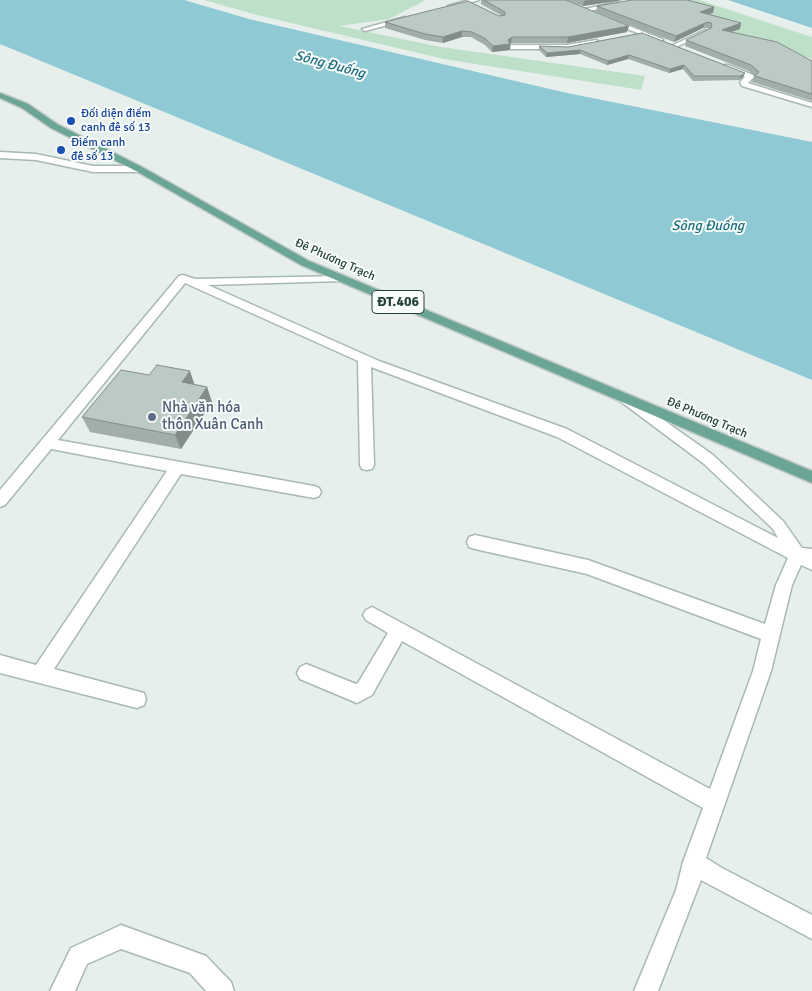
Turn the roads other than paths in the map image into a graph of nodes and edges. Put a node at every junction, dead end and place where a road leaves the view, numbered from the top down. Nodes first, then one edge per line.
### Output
1 (625, 2) edge
2 (476, 3) edge
3 (575, 7) edge
4 (440, 9) edge
5 (584, 10) junction
6 (412, 17) edge
7 (365, 29) dead end
8 (706, 32) edge
9 (642, 33) junction
10 (624, 36) edge
11 (607, 40) edge
12 (674, 46) junction
13 (511, 47) edge
14 (683, 49) edge
15 (718, 63) edge
16 (0, 95) edge
17 (812, 105) edge
18 (0, 154) edge
19 (139, 168) junction
20 (340, 278) junction
21 (192, 282) junction
22 (364, 359) junction
23 (621, 396) junction
24 (47, 443) junction
25 (367, 465) dead end
26 (176, 468) junction
27 (812, 477) edge
28 (314, 492) dead end
29 (0, 501) edge
30 (475, 542) dead end
31 (807, 557) edge
32 (372, 615) dead end
33 (399, 630) junction
34 (772, 634) junction
35 (0, 664) edge
36 (306, 673) dead end
37 (40, 675) junction
38 (137, 700) dead end
39 (715, 803) junction
40 (694, 862) junction
41 (812, 927) edge
42 (62, 991) edge
43 (222, 991) edge
44 (646, 991) edge

1 - 5 street
2 - 4 street
3 - 5 street
5 - 9 street
6 - 7 street
8 - 12 street
9 - 10 street
9 - 12 street
11 - 13 street
12 - 14 street
15 - 17 street
16 - 19 main road, Đê Phương Trạch / ĐT.406
18 - 19 street
19 - 20 main road, Đê Phương Trạch / ĐT.406
20 - 21 street
20 - 23 main road, Đê Phương Trạch / ĐT.406
21 - 22 street
21 - 24 street
22 - 25 street
22 - 31 street
23 - 27 main road, Đê Phương Trạch / ĐT.406
23 - 31 street
24 - 26 street
24 - 29 street
26 - 28 street
26 - 37 street
30 - 34 street
31 - 34 street
32 - 33 street
33 - 36 street
33 - 39 street
34 - 39 street
35 - 37 street
37 - 38 street
39 - 40 street
40 - 41 street
40 - 44 street
42 - 43 street

